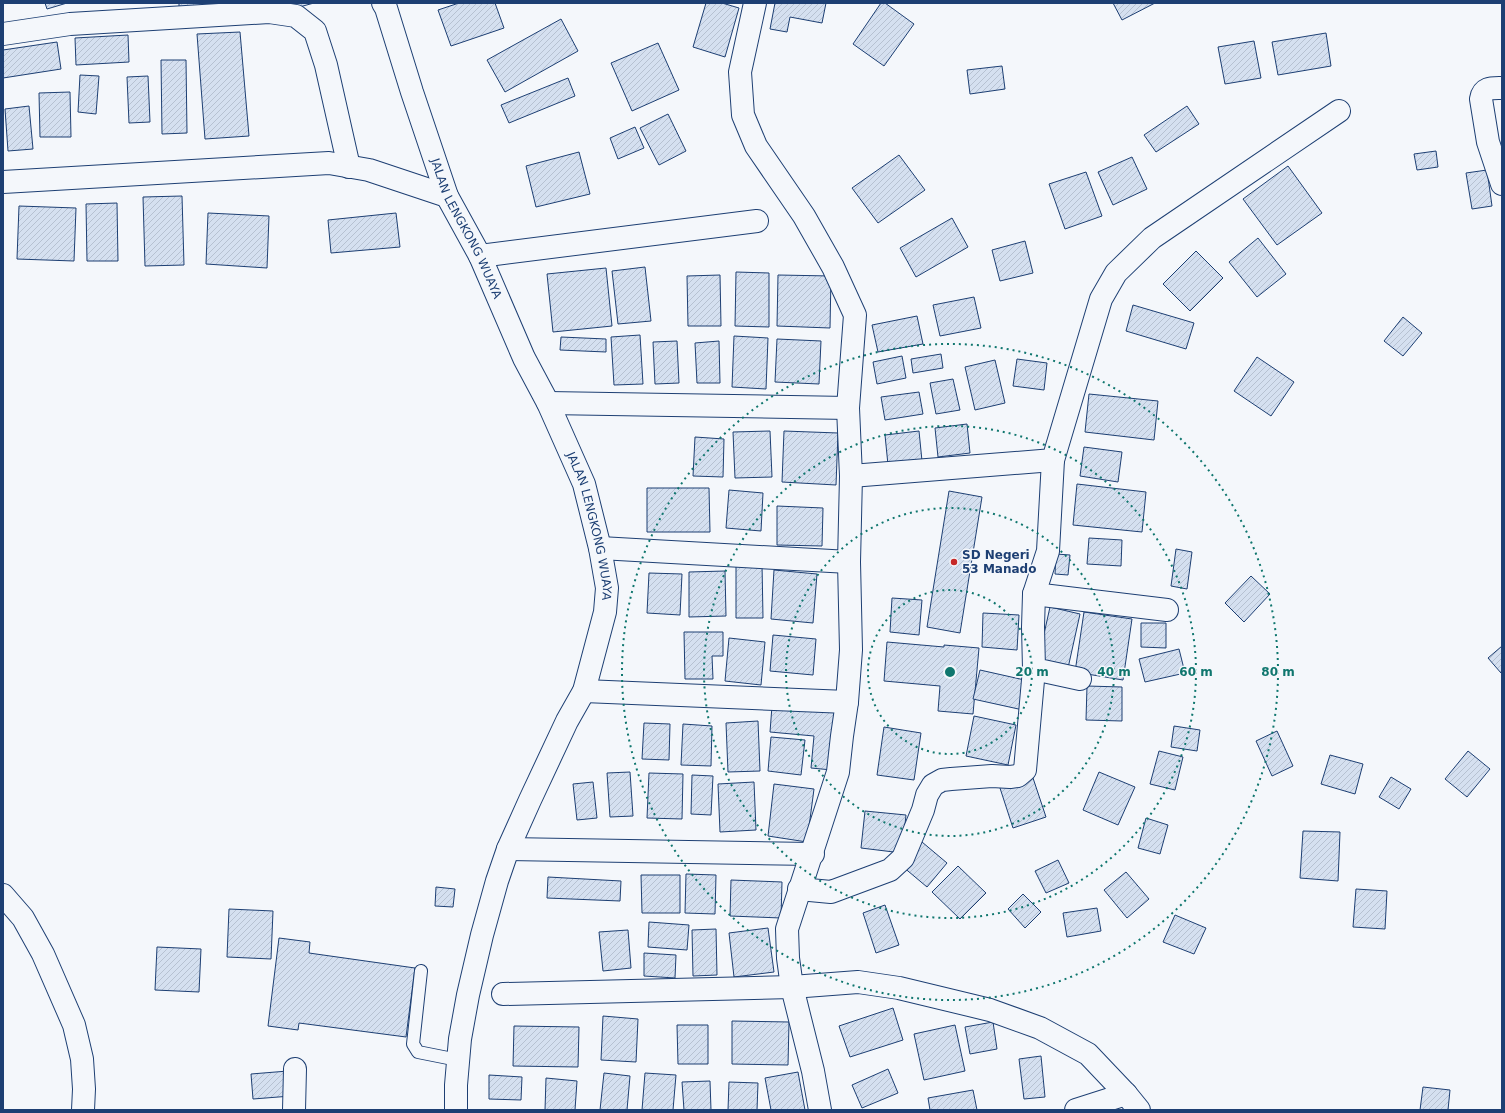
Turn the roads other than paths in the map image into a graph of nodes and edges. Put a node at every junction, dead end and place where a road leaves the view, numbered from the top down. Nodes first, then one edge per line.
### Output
1 (383, 3) edge
2 (755, 3) edge
3 (3, 34) edge
4 (1502, 88) edge
5 (1339, 111) dead end
6 (349, 167) junction
7 (3, 182) edge
8 (1502, 184) edge
9 (447, 196) junction
10 (757, 221) dead end
11 (480, 256) junction
12 (548, 403) junction
13 (848, 408) junction
14 (1052, 460) junction
15 (851, 476) junction
16 (600, 548) junction
17 (849, 562) junction
18 (1034, 594) junction
19 (1167, 610) dead end
20 (1034, 669) junction
21 (1080, 679) dead end
22 (584, 691) junction
23 (847, 702) junction
24 (508, 849) junction
25 (813, 854) junction
26 (799, 889) junction
27 (3, 895) edge
28 (421, 971) dead end
29 (792, 987) junction
30 (503, 994) dead end
31 (458, 1060) junction
32 (295, 1069) dead end
33 (1133, 1102) edge
34 (82, 1110) edge
35 (294, 1110) edge
36 (456, 1110) edge
37 (820, 1110) edge
38 (1076, 1110) edge

1 - 9 street, JALAN LENGKONG WUAYA
2 - 13 street
3 - 6 street
4 - 8 street
5 - 14 street
6 - 7 street
6 - 9 street
9 - 11 street, JALAN LENGKONG WUAYA
10 - 11 street
11 - 12 street, JALAN LENGKONG WUAYA
12 - 13 street
12 - 16 street, JALAN LENGKONG WUAYA
13 - 15 street
14 - 15 street
14 - 18 street
15 - 17 street
16 - 17 street
16 - 22 street, JALAN LENGKONG WUAYA
17 - 23 street
18 - 19 street
18 - 20 street
20 - 21 street
20 - 26 street
22 - 23 street
22 - 24 street, JALAN LENGKONG WUAYA
23 - 25 street
24 - 25 street
24 - 31 street, JALAN LENGKONG WUAYA
25 - 26 street
26 - 29 street
27 - 34 street
28 - 31 lane
29 - 30 street
29 - 33 street
29 - 37 street
31 - 36 street, JALAN LENGKONG WUAYA
32 - 35 street
33 - 38 street

